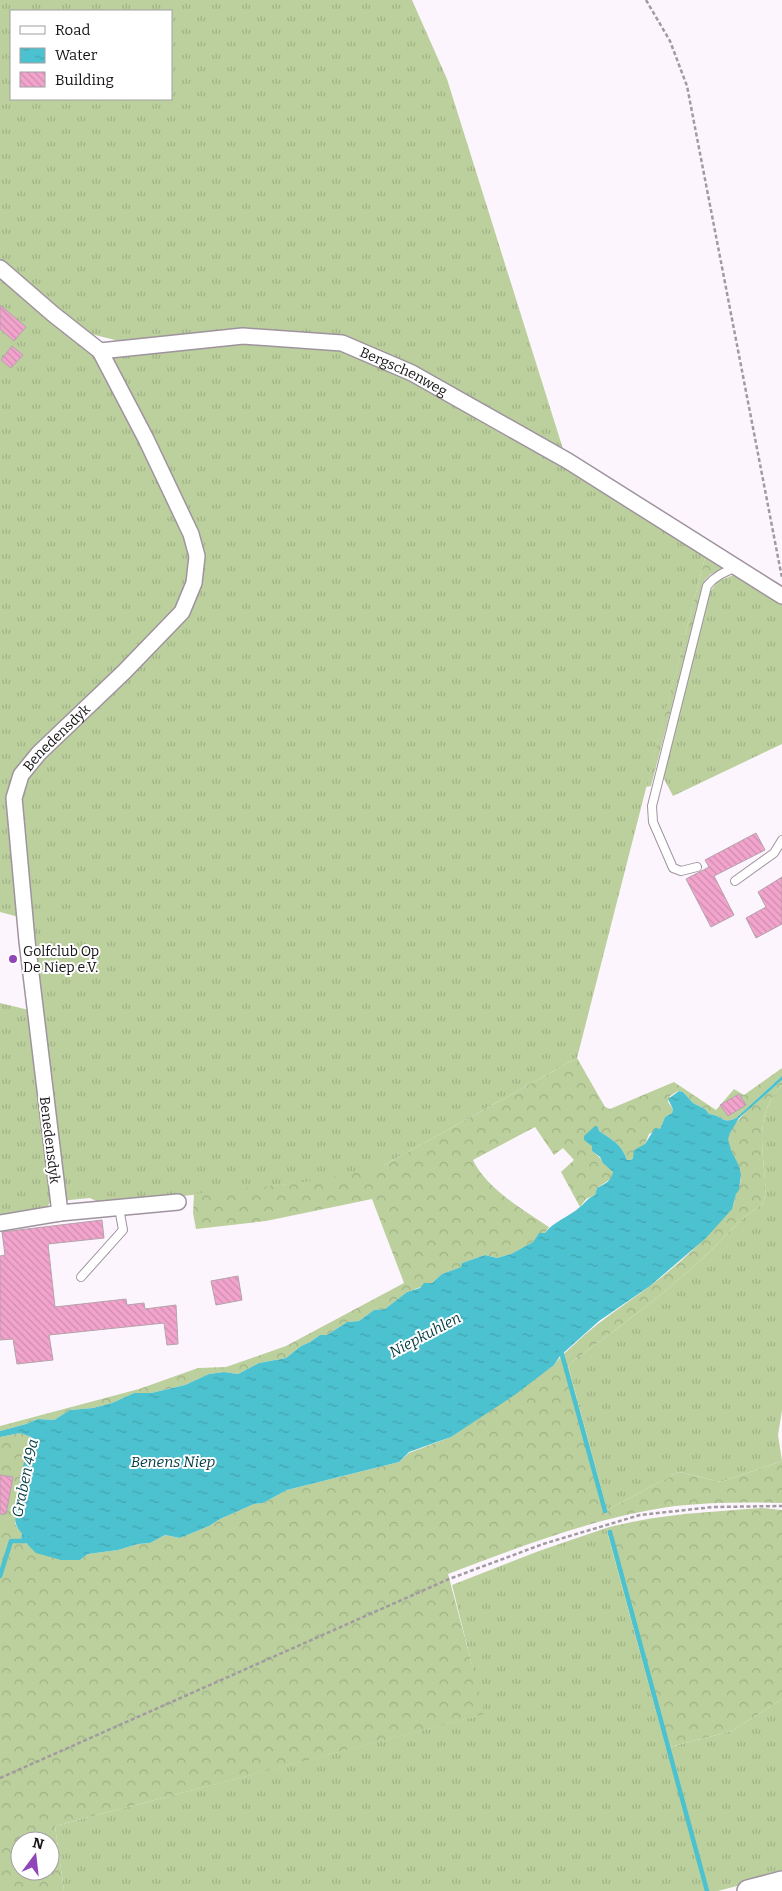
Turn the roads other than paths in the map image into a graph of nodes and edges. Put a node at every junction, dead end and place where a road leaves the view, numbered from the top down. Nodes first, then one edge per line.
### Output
1 (0, 268) edge
2 (100, 350) junction
3 (737, 567) junction
4 (782, 596) edge
5 (782, 840) edge
6 (697, 867) dead end
7 (735, 880) dead end
8 (178, 1202) dead end
9 (119, 1208) junction
10 (60, 1213) junction
11 (0, 1223) edge
12 (81, 1277) dead end
13 (782, 1882) edge
14 (748, 1891) edge

1 - 2 street
2 - 3 street, Bergschenweg
2 - 10 street, Benedensdyk
3 - 4 street, Bergschenweg
3 - 6 lane
5 - 7 lane
8 - 9 street
9 - 10 street
9 - 12 lane
10 - 11 street
13 - 14 street

